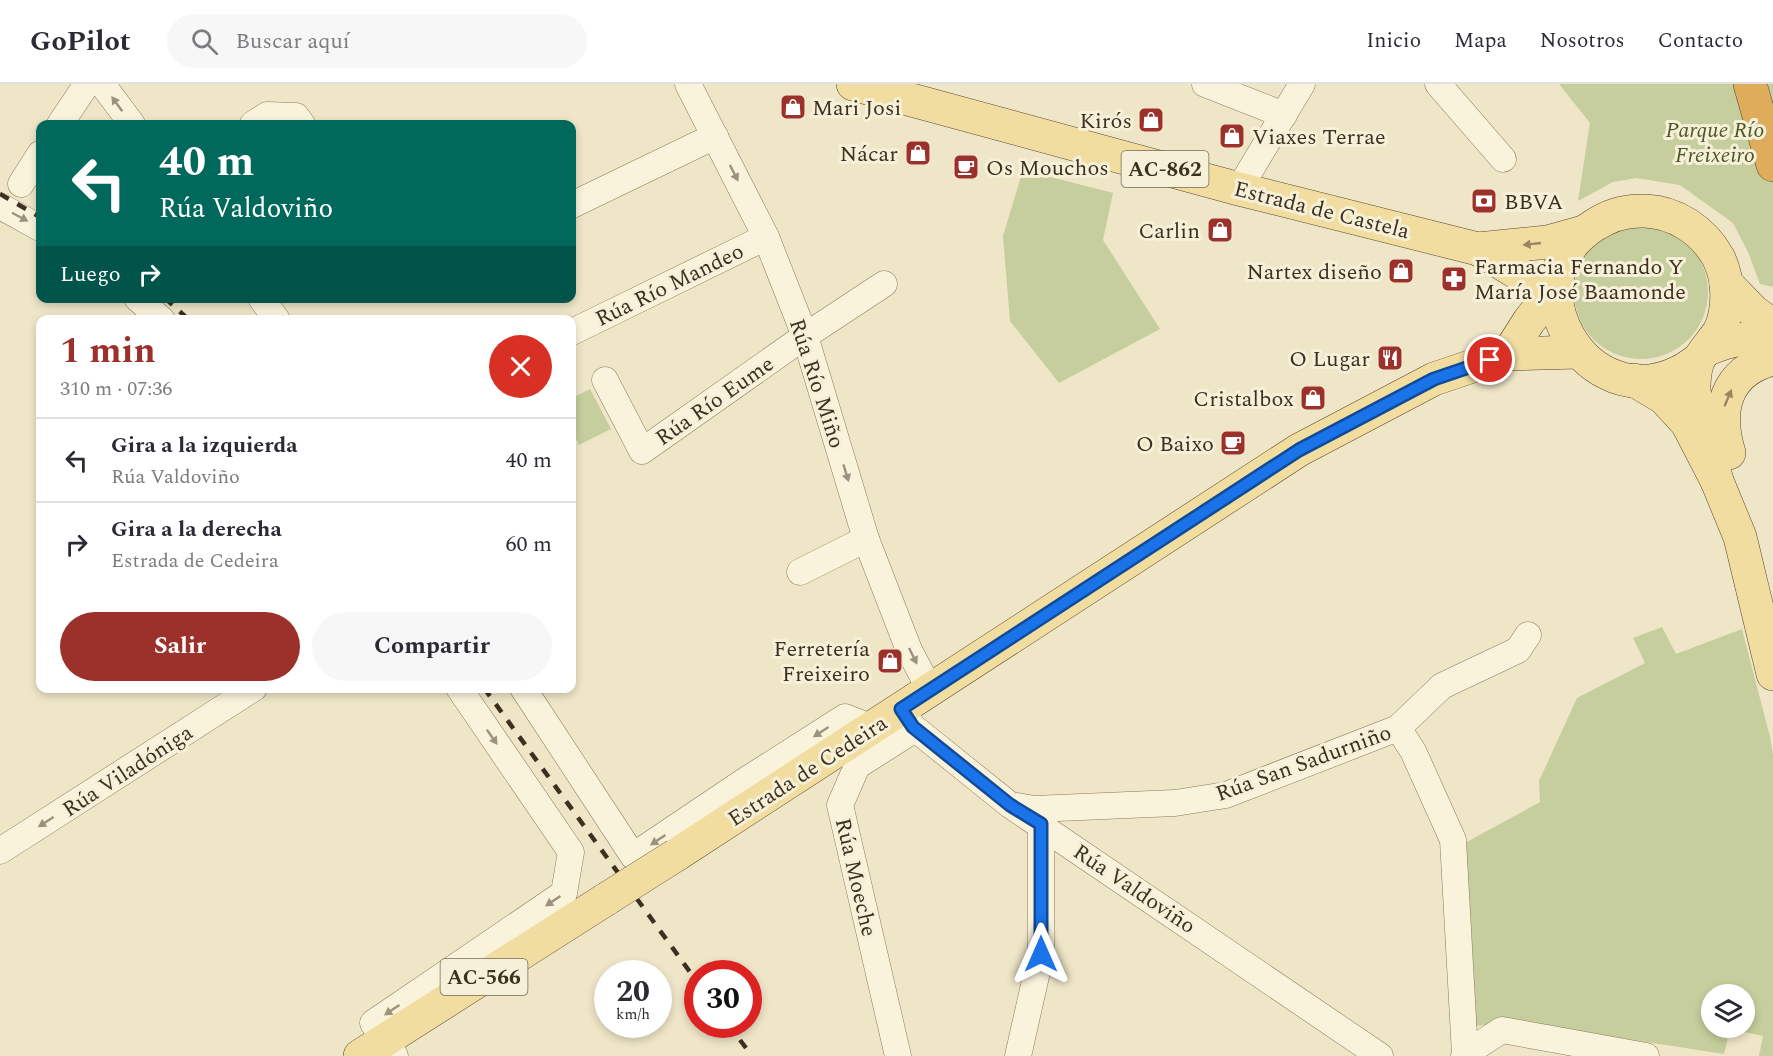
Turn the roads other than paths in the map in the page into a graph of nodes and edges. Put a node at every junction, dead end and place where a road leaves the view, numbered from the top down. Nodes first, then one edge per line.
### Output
1 (87, 84) edge
2 (102, 84) edge
3 (688, 84) edge
4 (853, 84) edge
5 (1205, 84) edge
6 (1302, 84) edge
7 (1438, 84) edge
8 (1750, 84) edge
9 (921, 93) edge
10 (1284, 115) junction
11 (63, 120) edge
12 (129, 120) edge
13 (259, 120) edge
14 (299, 120) edge
15 (715, 136) junction
16 (1503, 159) dead end
17 (36, 160) edge
18 (1773, 165) edge
19 (21, 183) dead end
20 (1239, 189) junction
21 (576, 203) edge
22 (0, 206) edge
23 (36, 226) edge
24 (1584, 232) junction
25 (766, 237) junction
26 (1478, 249) junction
27 (1726, 282) junction
28 (884, 284) dead end
29 (143, 303) edge
30 (1548, 304) junction
31 (156, 315) edge
32 (1773, 326) edge
33 (576, 330) edge
34 (805, 336) junction
35 (1773, 340) edge
36 (1578, 352) junction
37 (1508, 354) junction
38 (1703, 354) junction
39 (1773, 359) edge
40 (605, 380) dead end
41 (1634, 380) junction
42 (1717, 481) junction
43 (1740, 537) junction
44 (866, 539) junction
45 (800, 572) dead end
46 (1528, 635) dead end
47 (1773, 674) edge
48 (930, 690) junction
49 (247, 693) edge
50 (462, 693) edge
51 (526, 693) edge
52 (907, 718) junction
53 (873, 728) junction
54 (1398, 728) junction
55 (1010, 805) junction
56 (1041, 824) junction
57 (0, 851) edge
58 (380, 1051) edge
59 (1465, 1055) edge
60 (897, 1056) edge
61 (1018, 1056) edge
62 (1380, 1056) edge
63 (1646, 1056) edge

1 - 11 street
12 -> 2 street
3 - 15 street, Rúa Río Miño
4 - 9 main road, Estrada de Castela / AC-862
5 - 10 street
6 - 10 street
7 - 16 street
8 - 18 highway
9 - 20 main road, Estrada de Castela / AC-862
10 - 20 street
13 - 14 street
15 - 21 street
15 -> 25 street, Rúa Río Miño
17 - 19 street
20 - 26 main road, Estrada de Castela / AC-862
22 -> 23 street
24 -> 26 main road, AC-862
24 - 27 main road, AC-862
24 - 30 main road, AC-862
25 - 33 street, Rúa Río Mandeo
25 - 34 street, Rúa Río Miño
26 - 30 main road, AC-862
27 - 32 main road, AC-862
27 - 38 main road, AC-862
28 - 34 street, Rúa Río Eume
29 - 31 street
30 - 36 main road, AC-862
30 - 37 main road
34 - 40 street, Rúa Río Eume
34 -> 44 street, Rúa Río Miño
35 - 38 main road, AC-862
36 - 37 main road, AC-566
36 - 41 main road, AC-862
37 - 48 main road, Estrada de Cedeira / AC-566
38 - 41 main road, AC-862
38 - 42 main road
43 -> 39 main road
41 - 42 main road
42 - 43 main road
43 - 47 main road
44 - 45 street
44 -> 48 street, Rúa Río Miño
46 - 54 street, Rúa San Sadurniño
48 - 52 main road, Estrada de Cedeira / AC-566
49 -> 57 street, Rúa Viladóniga
50 -> 58 street
53 -> 51 street
52 - 53 main road, Estrada de Cedeira / AC-566
52 - 55 street, Rúa Valdoviño
52 - 60 street, Rúa Moeche
53 - 58 main road, Estrada de Cedeira / AC-566, bridge
54 - 55 street, Rúa San Sadurniño
54 - 59 street
55 - 56 street, Rúa Valdoviño
56 - 61 street
56 - 62 street, Rúa Valdoviño
59 - 63 street

